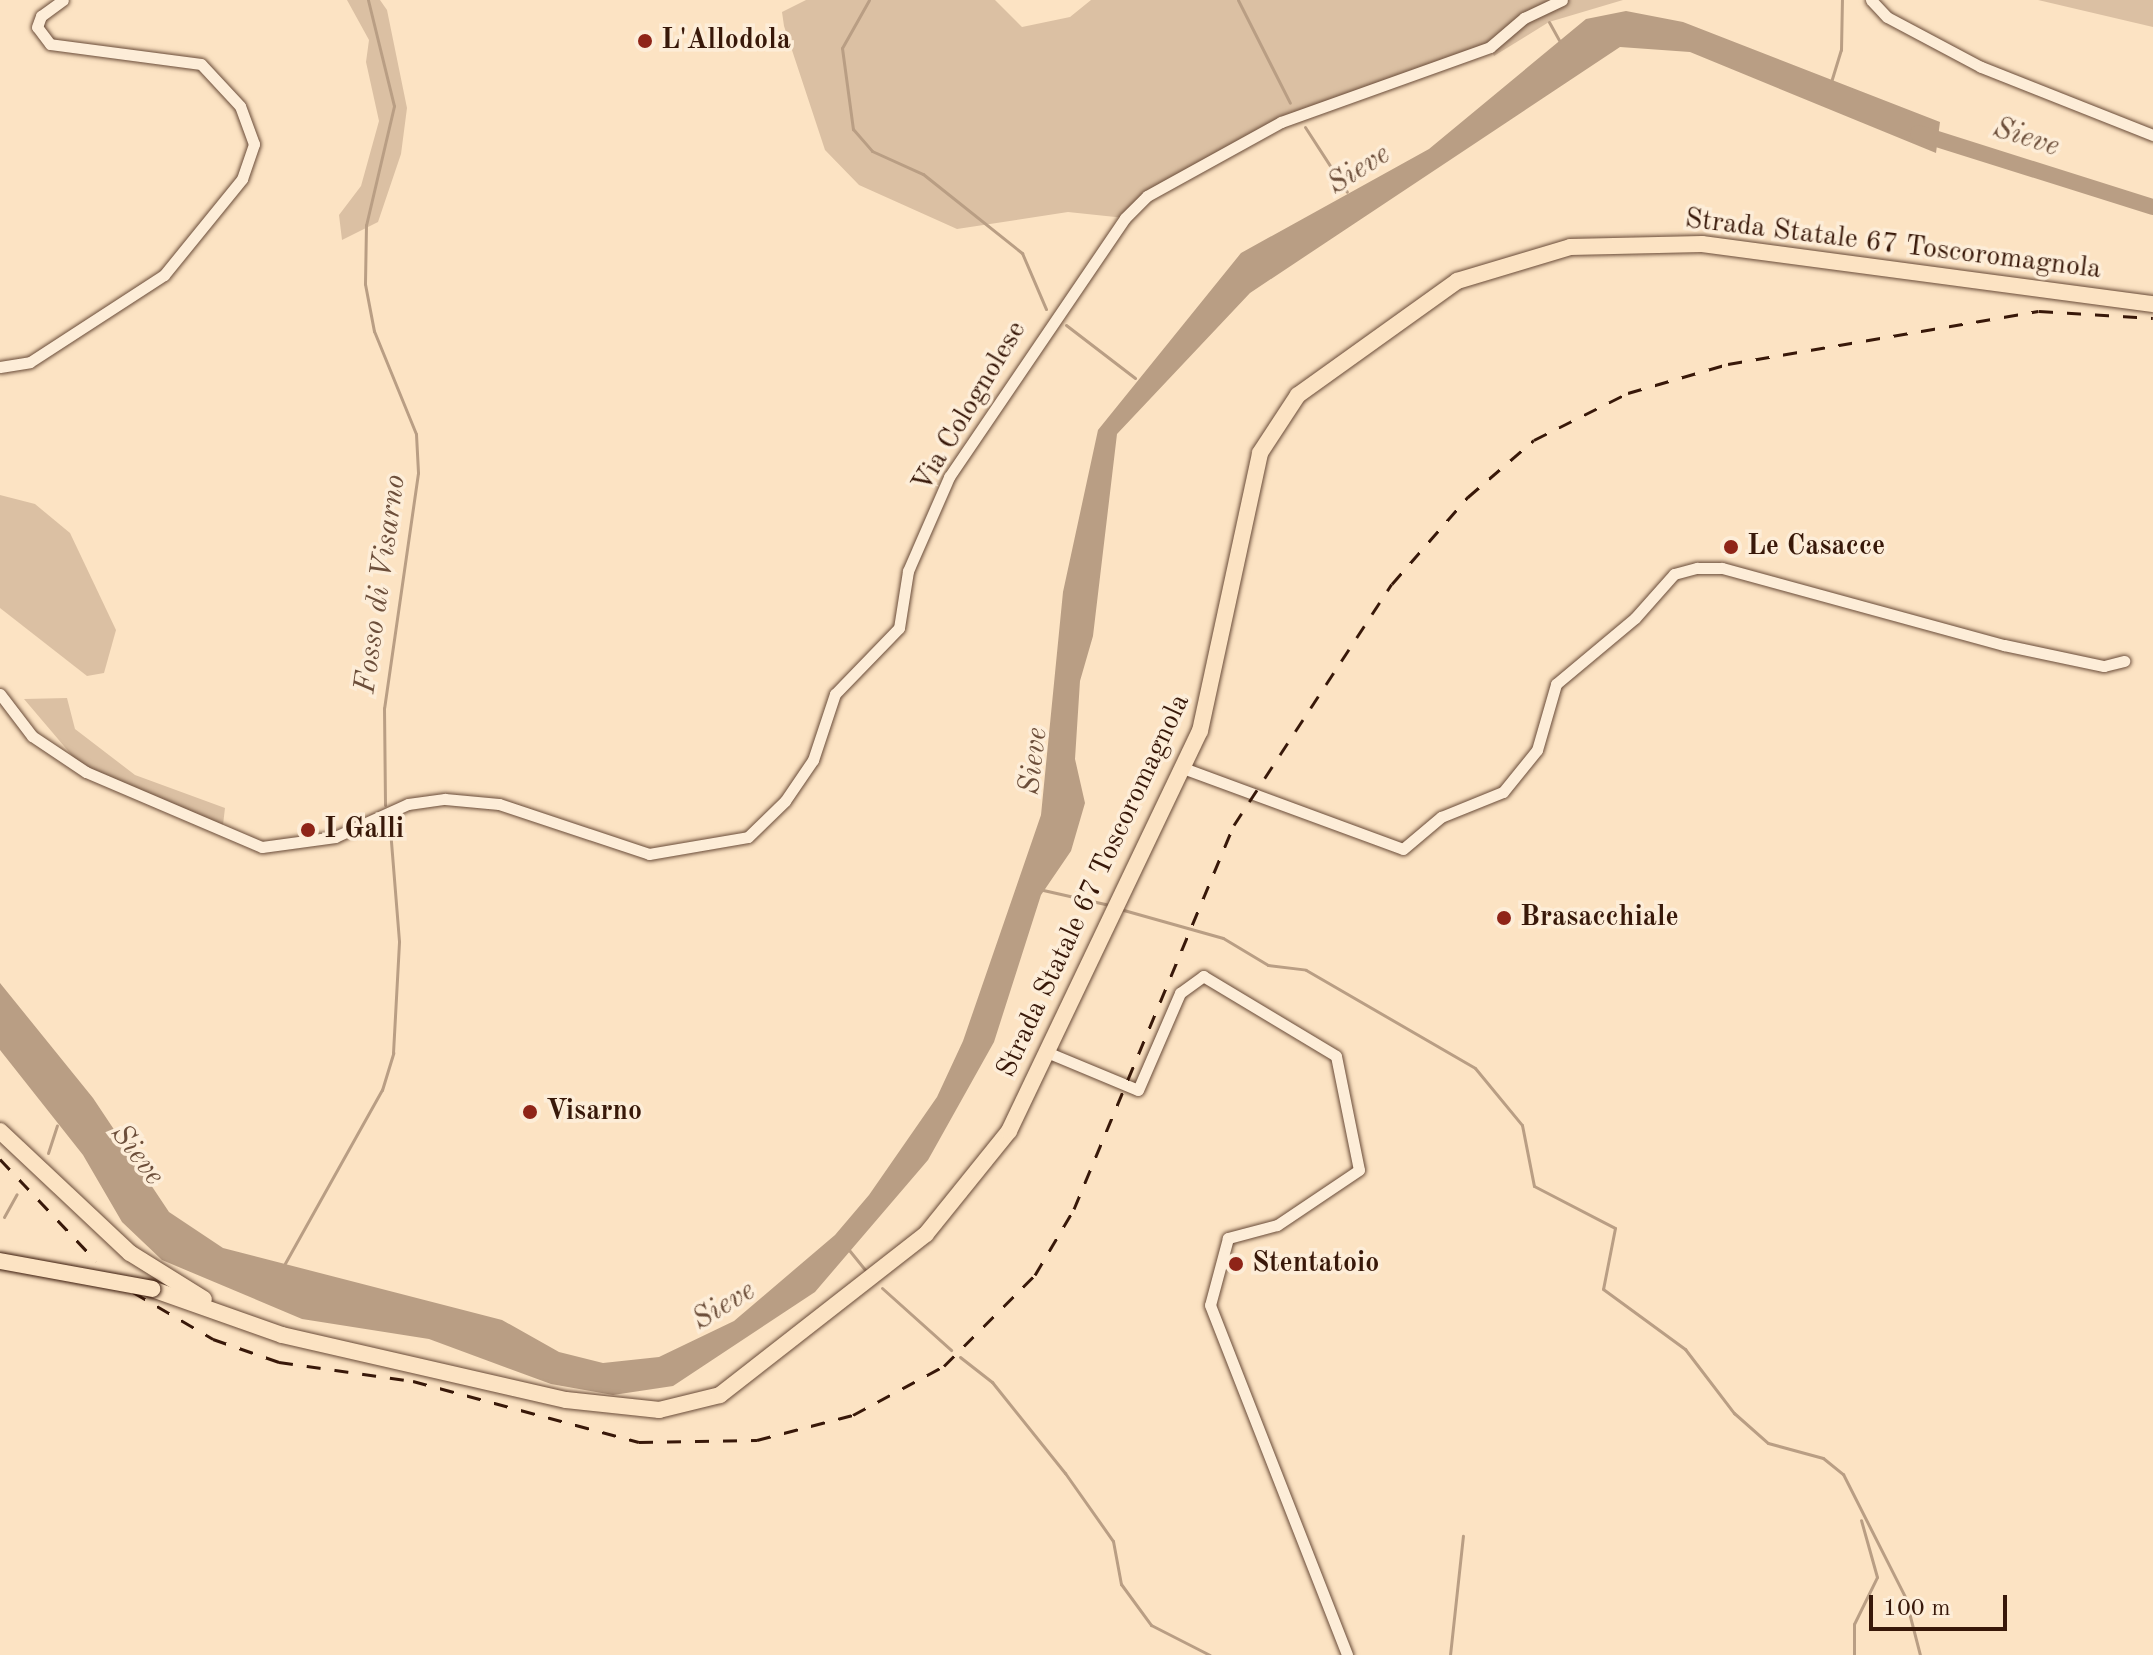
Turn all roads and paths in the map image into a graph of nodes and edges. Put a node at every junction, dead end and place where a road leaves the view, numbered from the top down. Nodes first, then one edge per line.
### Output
1 (63, 0) edge
2 (1562, 0) edge
3 (1871, 0) edge
4 (2153, 135) edge
5 (2153, 304) edge
6 (0, 367) edge
7 (2124, 661) dead end
8 (0, 694) edge
9 (1183, 768) junction
10 (1049, 1053) junction
11 (0, 1131) edge
12 (0, 1261) edge
13 (282, 1335) junction
14 (1347, 1655) edge

1 - 6 street
2 - 8 street, Via Colognolese
3 - 4 street
5 - 9 main road, Strada Statale 67 Toscoromagnola
7 - 9 street
9 - 10 main road, Strada Statale 67 Toscoromagnola
10 - 13 main road, Strada Statale 67 Toscoromagnola
10 - 14 street
11 - 13 main road
12 - 13 main road, Strada Statale 67 Toscoromagnola, bridge

